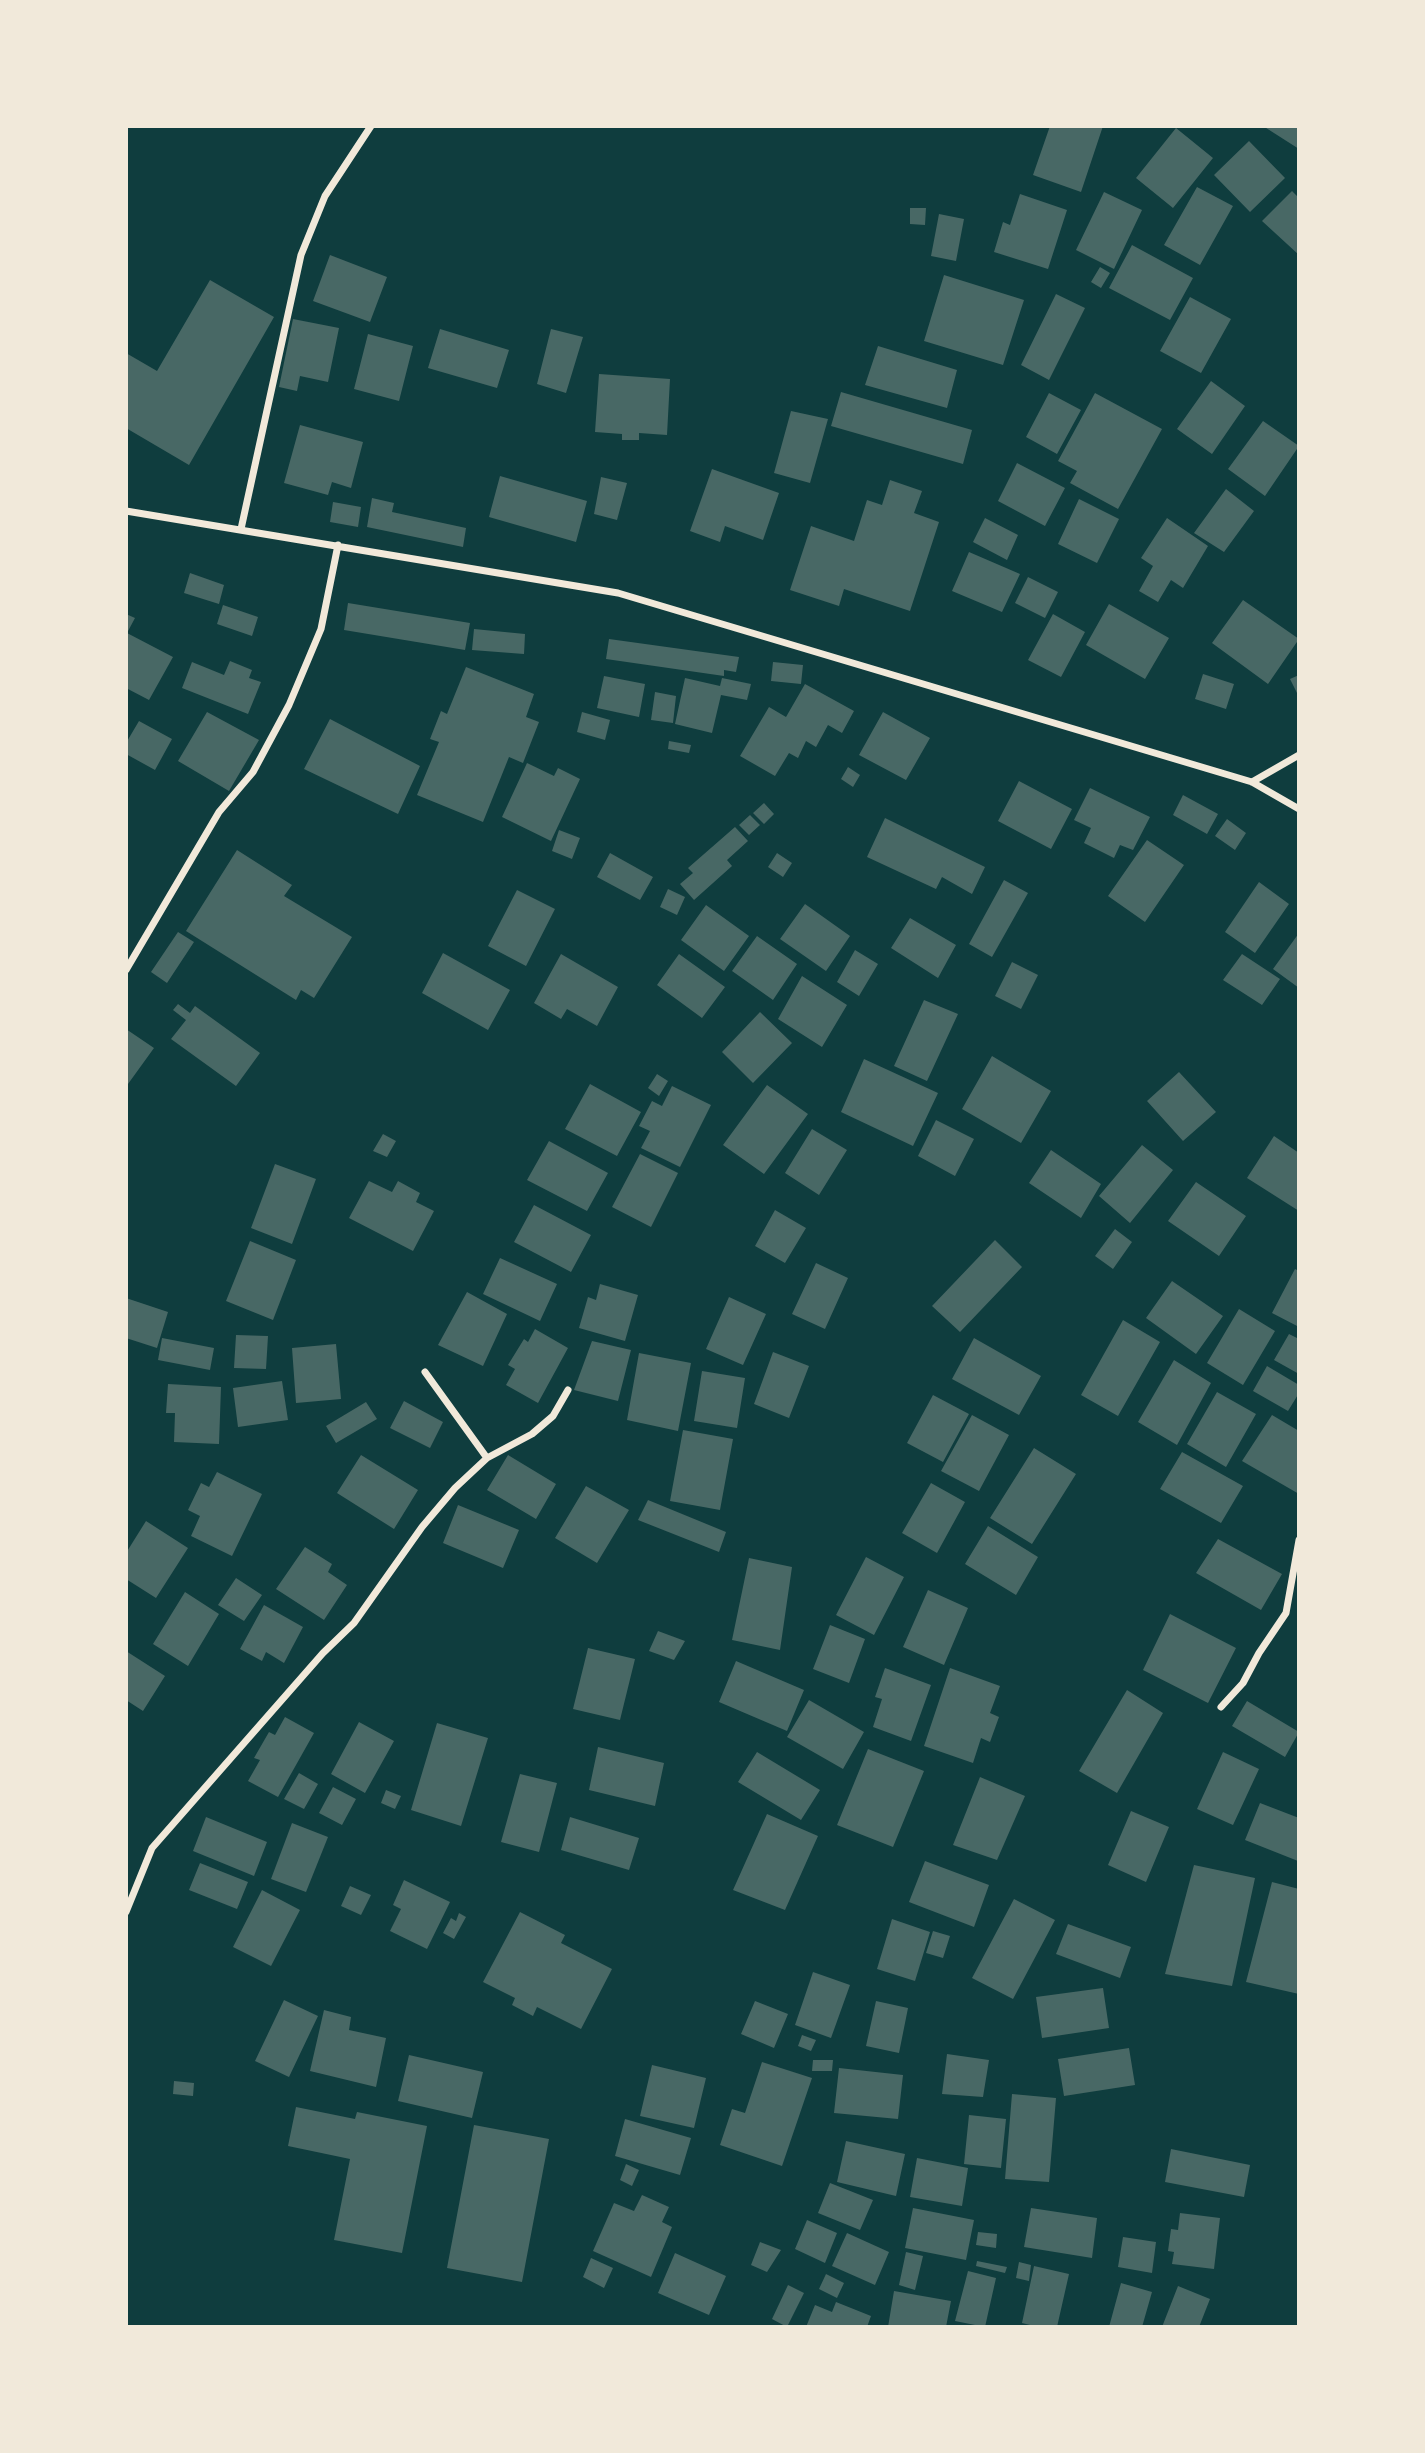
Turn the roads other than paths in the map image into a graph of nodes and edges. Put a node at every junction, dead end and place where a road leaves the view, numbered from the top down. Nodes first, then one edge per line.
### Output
1 (371, 126) edge
2 (126, 511) edge
3 (241, 529) junction
4 (338, 545) junction
5 (1299, 755) edge
6 (1252, 782) junction
7 (1299, 809) edge
8 (126, 970) edge
9 (425, 1373) dead end
10 (568, 1390) dead end
11 (487, 1458) junction
12 (1299, 1540) edge
13 (1221, 1707) dead end
14 (126, 1912) edge

1 - 3 street
2 - 3 street
3 - 4 street
4 - 6 street
4 - 8 street
5 - 6 street
6 - 7 street
9 - 11 street
10 - 11 street
11 - 14 street
12 - 13 street

